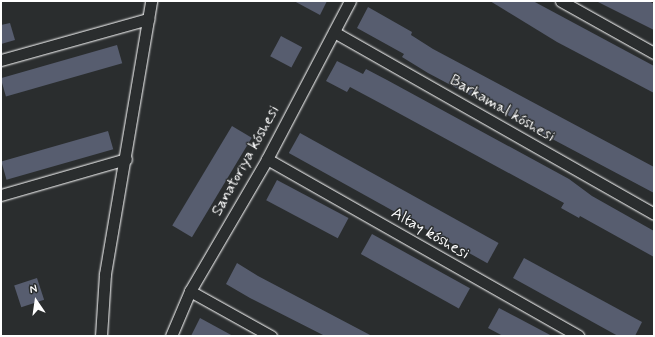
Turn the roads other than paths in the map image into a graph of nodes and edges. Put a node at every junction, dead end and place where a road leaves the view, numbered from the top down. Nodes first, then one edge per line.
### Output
1 (151, 1) edge
2 (350, 1) edge
3 (561, 1) edge
4 (148, 19) junction
5 (334, 32) junction
6 (654, 53) edge
7 (1, 60) edge
8 (126, 159) junction
9 (267, 159) junction
10 (1, 195) edge
11 (654, 214) edge
12 (190, 291) junction
13 (101, 336) edge
14 (171, 336) edge
15 (271, 336) edge
16 (578, 336) edge

1 - 4 street
2 - 5 street, Sanatoriya kóshesi
3 - 6 street
4 - 7 street
4 - 8 street
5 - 9 street, Sanatoriya kóshesi
5 - 11 street, Barkamal kóshesi
8 - 10 street
8 - 13 street
9 - 12 street, Sanatoriya kóshesi
9 - 16 street, Altay kóshesi
12 - 14 street, Sanatoriya kóshesi
12 - 15 street

